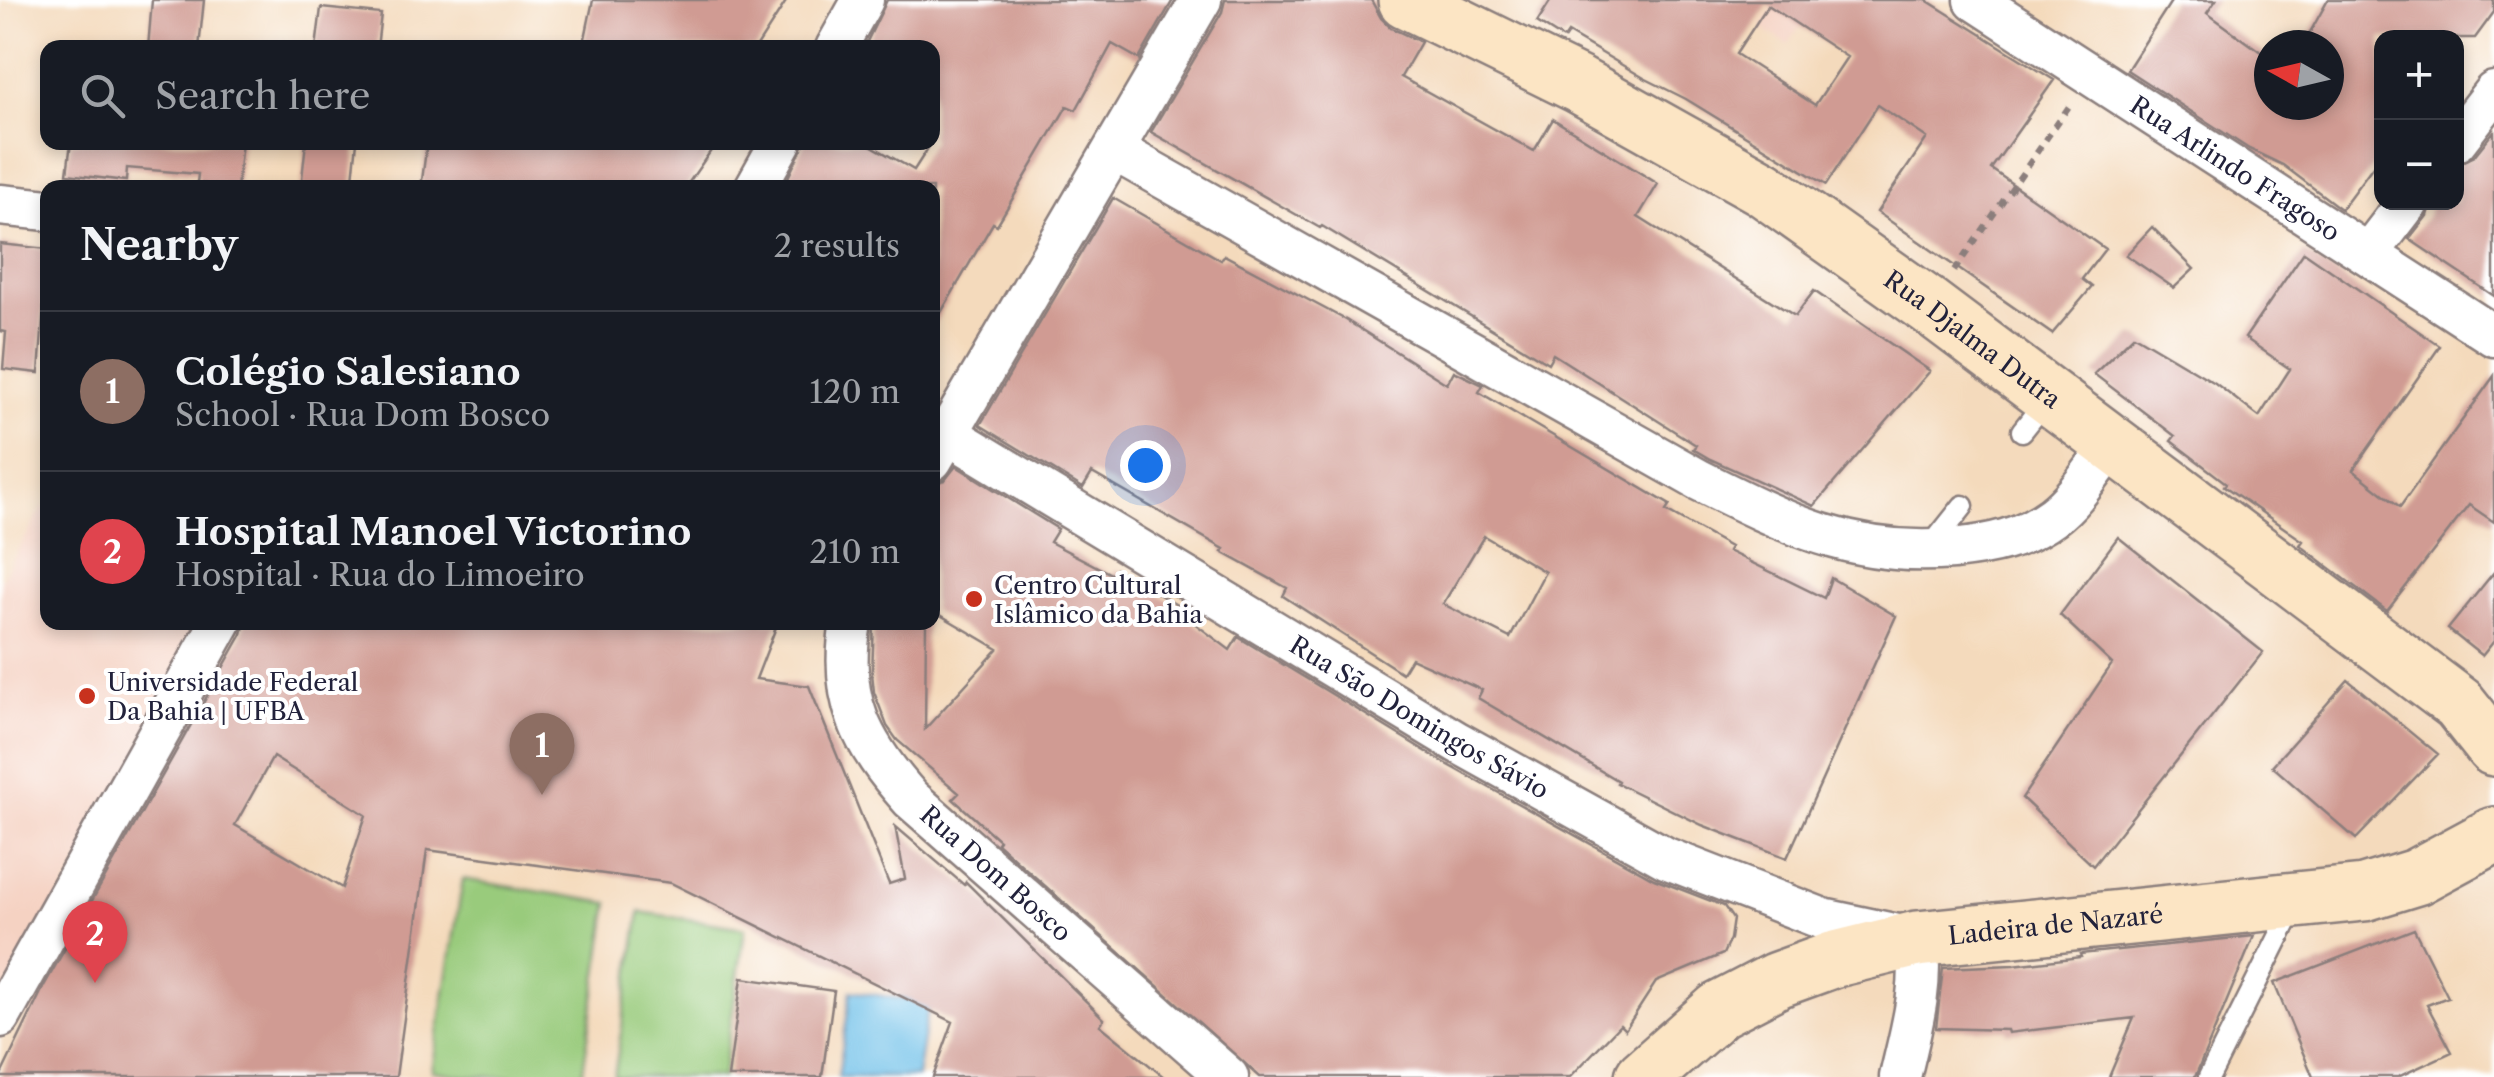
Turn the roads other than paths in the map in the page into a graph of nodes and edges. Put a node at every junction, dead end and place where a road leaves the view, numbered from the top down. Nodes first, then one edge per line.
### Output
1 (863, 0) edge
2 (1201, 0) edge
3 (1406, 0) edge
4 (1975, 0) edge
5 (840, 40) edge
6 (2494, 92) edge
7 (2464, 130) edge
8 (776, 150) edge
9 (1114, 150) junction
10 (760, 180) edge
11 (0, 205) edge
12 (40, 209) edge
13 (2402, 210) edge
14 (2368, 254) junction
15 (2494, 336) edge
16 (2112, 446) junction
17 (940, 447) edge
18 (1963, 506) dead end
19 (1927, 551) junction
20 (217, 630) edge
21 (850, 630) edge
22 (2476, 711) edge
23 (2494, 748) edge
24 (2494, 835) edge
25 (2297, 901) junction
26 (1917, 939) junction
27 (0, 1017) edge
28 (1228, 1077) edge
29 (1643, 1077) edge
30 (1900, 1077) edge
31 (2209, 1077) edge

1 - 5 street
2 - 9 street
3 - 16 main road, Rua Djalma Dutra
4 - 14 street, Rua Arlindo Fragoso
6 - 7 street
8 - 10 street
9 - 17 street
9 - 19 street
11 - 12 street
13 - 14 street
14 - 15 street, Rua Arlindo Fragoso
16 - 19 street
16 - 22 main road, Rua Djalma Dutra
17 - 26 street, Rua São Domingos Sávio
18 - 19 lane
20 - 27 street
21 - 28 street, Rua Dom Bosco
22 - 23 main road, Rua Djalma Dutra
24 - 25 main road, Ladeira de Nazaré
25 - 26 main road, Ladeira de Nazaré
25 - 31 lane
26 - 29 main road, Ladeira de Nazaré
26 - 30 street

